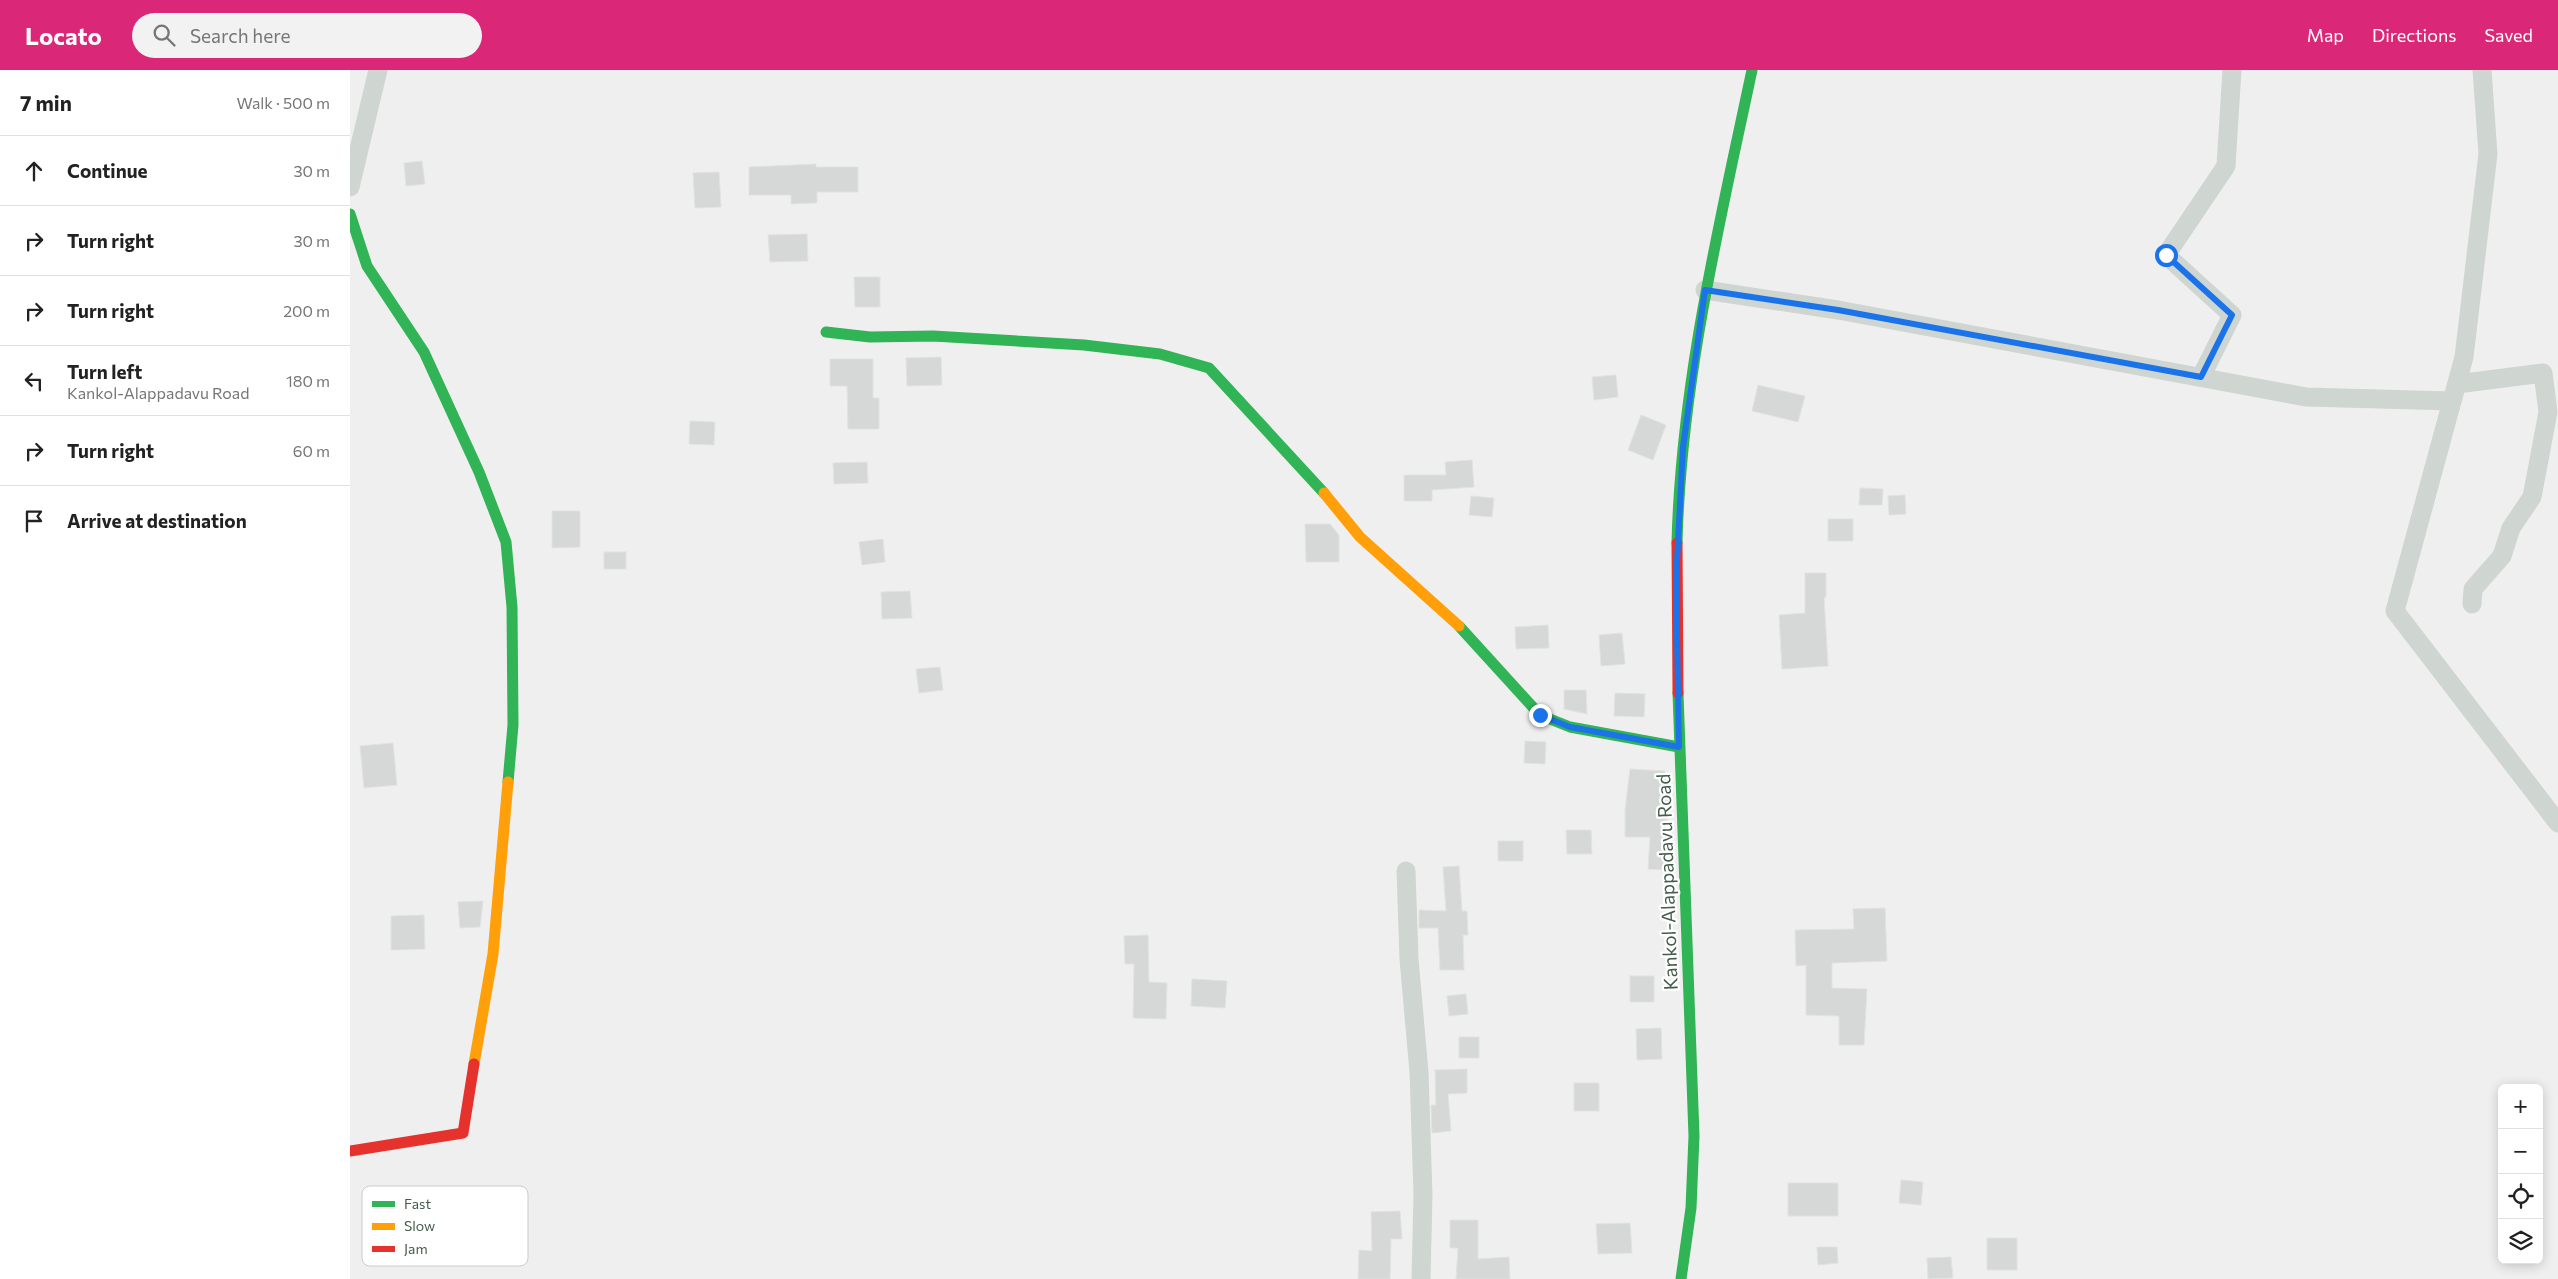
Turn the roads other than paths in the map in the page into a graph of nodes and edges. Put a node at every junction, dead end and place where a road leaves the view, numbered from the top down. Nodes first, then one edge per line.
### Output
1 (378, 70) edge
2 (1752, 70) edge
3 (2232, 70) edge
4 (2482, 70) edge
5 (350, 187) edge
6 (350, 214) edge
7 (1705, 290) junction
8 (826, 332) dead end
9 (2201, 377) junction
10 (2454, 392) junction
11 (2553, 411) edge
12 (2472, 604) dead end
13 (1679, 747) junction
14 (2558, 823) edge
15 (1406, 871) dead end
16 (350, 1151) edge
17 (1421, 1279) edge
18 (1681, 1279) edge

1 - 5 street
2 - 7 street, Kankol-Alappadavu Road
3 - 9 street
4 - 10 street
6 - 16 street
7 - 9 street
7 - 13 street, Kankol-Alappadavu Road
8 - 13 street
9 - 10 street
10 - 11 street
10 - 14 street
11 - 12 street
13 - 18 street, Kankol-Alappadavu Road
15 - 17 street

